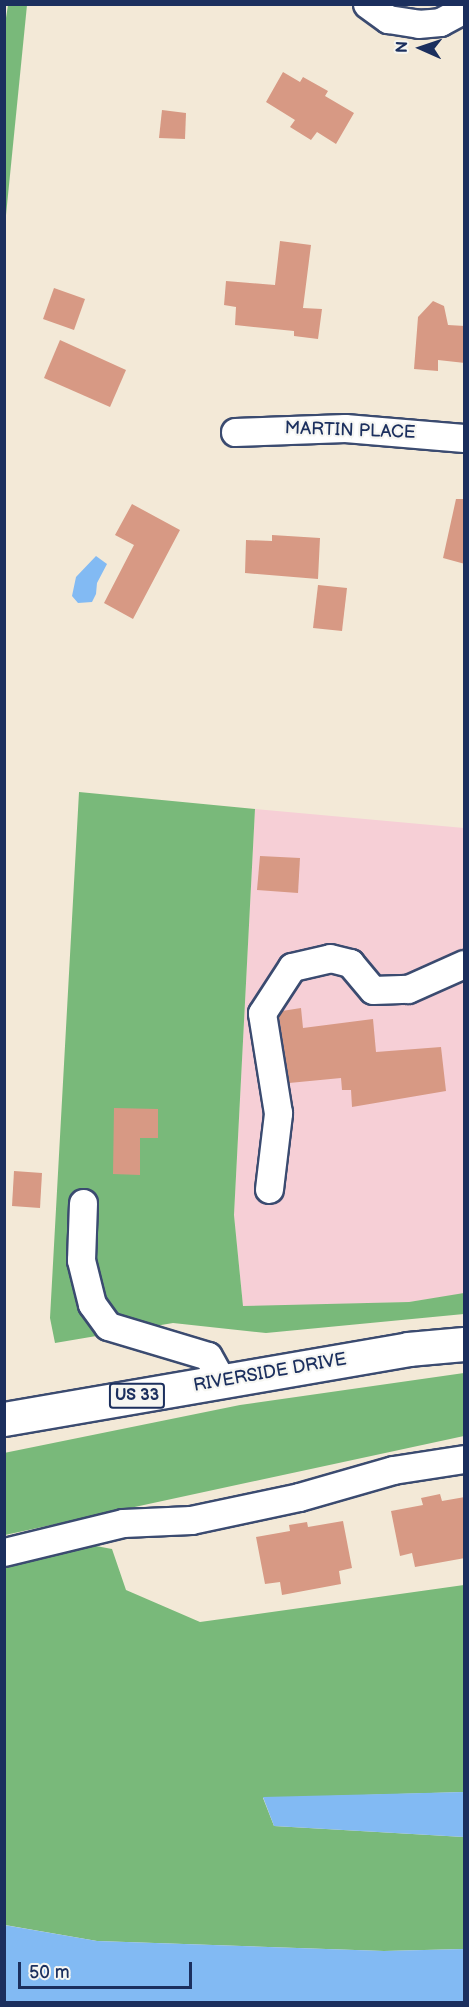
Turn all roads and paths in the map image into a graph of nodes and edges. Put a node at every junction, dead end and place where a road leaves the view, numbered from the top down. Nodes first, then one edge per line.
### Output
1 (367, 4) edge
2 (465, 9) edge
3 (235, 432) dead end
4 (465, 438) edge
5 (465, 964) edge
6 (269, 1189) dead end
7 (83, 1203) dead end
8 (465, 1344) edge
9 (222, 1381) junction
10 (4, 1419) edge
11 (465, 1459) edge
12 (4, 1552) edge

1 - 2 street
3 - 4 street, MARTIN PLACE
5 - 6 street
7 - 9 street
8 - 9 main road, RIVERSIDE DRIVE / US 33
9 - 10 main road, RIVERSIDE DRIVE / US 33
11 - 12 street

